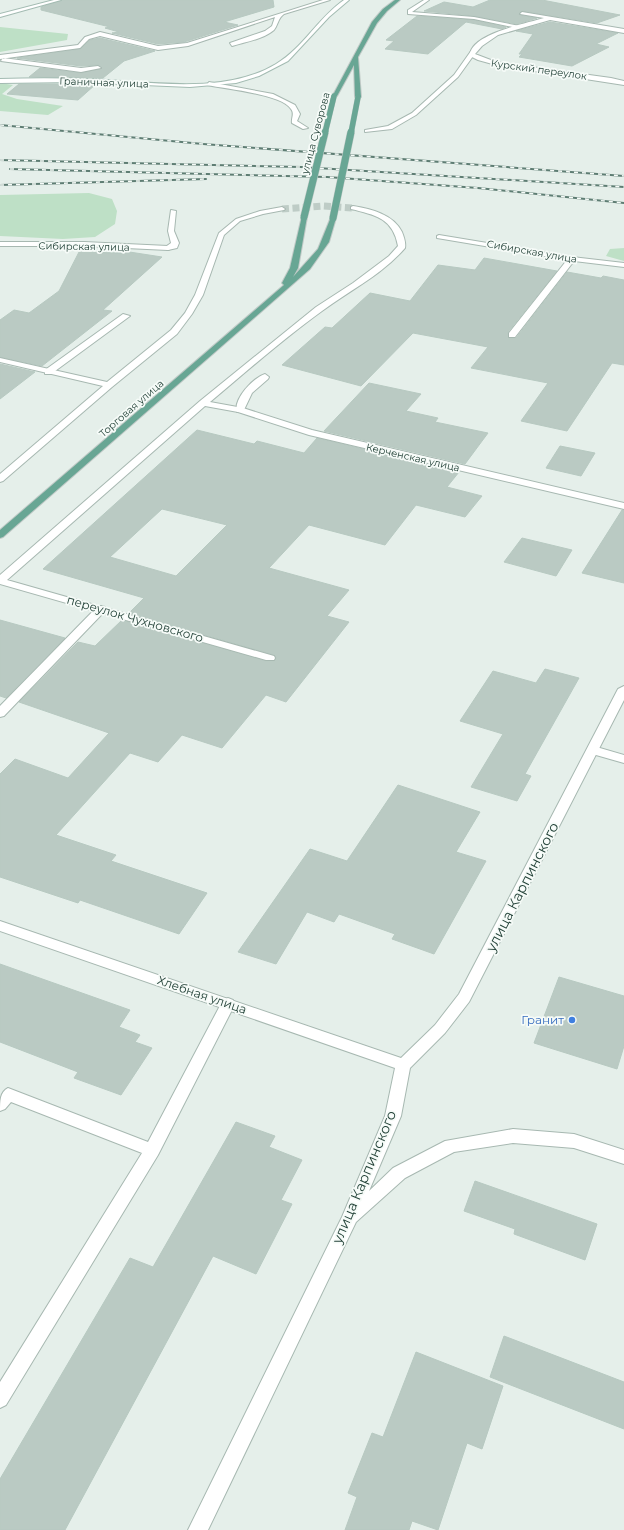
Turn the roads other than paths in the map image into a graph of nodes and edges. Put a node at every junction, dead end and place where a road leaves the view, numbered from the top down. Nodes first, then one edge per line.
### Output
1 (59, 0) edge
2 (328, 0) edge
3 (347, 0) edge
4 (398, 0) edge
5 (427, 0) edge
6 (282, 13) junction
7 (522, 13) dead end
8 (0, 16) edge
9 (550, 18) junction
10 (517, 26) junction
11 (624, 31) edge
12 (232, 44) dead end
13 (473, 52) junction
14 (356, 57) junction
15 (0, 59) edge
16 (98, 68) dead end
17 (0, 80) edge
18 (624, 83) edge
19 (209, 84) junction
20 (305, 128) dead end
21 (367, 131) dead end
22 (353, 208) tunnel mouth
23 (282, 209) tunnel mouth
24 (173, 211) dead end
25 (304, 218) joint
26 (333, 218) joint
27 (439, 237) dead end
28 (0, 244) edge
29 (572, 259) junction
30 (624, 265) edge
31 (274, 296) junction
32 (126, 316) dead end
33 (512, 335) dead end
34 (0, 360) edge
35 (48, 372) junction
36 (265, 377) dead end
37 (109, 385) junction
38 (203, 403) junction
39 (240, 410) junction
40 (0, 479) edge
41 (624, 506) edge
42 (0, 535) edge
43 (0, 580) edge
44 (101, 609) junction
45 (270, 658) dead end
46 (624, 689) edge
47 (0, 713) edge
48 (593, 750) junction
49 (624, 760) edge
50 (0, 926) edge
51 (228, 1004) junction
52 (403, 1065) junction
53 (0, 1105) edge
54 (152, 1150) junction
55 (624, 1157) edge
56 (349, 1219) junction
57 (0, 1399) edge
58 (198, 1530) edge

1 - 8 street
2 - 6 street
3 - 19 street
4 - 14 main road, улица Суворова
5 - 10 street
6 - 12 street
6 - 15 street
7 - 9 street, Курский переулок
9 - 10 street, Курский переулок
9 - 11 street, Курский переулок
10 - 13 street, Курский переулок
13 - 18 street, Курский переулок
13 - 21 street
14 - 25 main road, улица Суворова, bridge
14 - 26 main road, улица Суворова, bridge
15 - 16 street
17 - 19 street, Граничная улица
19 - 20 street
22 - 38 street
23 - 37 street
24 - 28 street, Сибирская улица
25 - 31 main road, Торговая улица
26 - 31 main road, Торговая улица
27 - 29 street, Сибирская улица
29 - 30 street, Сибирская улица
29 - 33 street
31 - 42 main road, Торговая улица
32 - 35 street
34 - 35 street
35 - 37 street
36 - 39 street
37 - 40 street
38 - 39 street, Керченская улица
38 - 43 street
39 - 41 street, Керченская улица
43 - 44 street, переулок Чухновского
44 - 45 street, переулок Чухновского
44 - 47 street
46 - 48 street, улица Карпинского
48 - 49 street
48 - 52 street, улица Карпинского
50 - 51 street, Хлебная улица
51 - 52 street, Хлебная улица
51 - 54 street
52 - 56 street, улица Карпинского
53 - 54 street
54 - 57 street
55 - 56 street
56 - 58 street, улица Карпинского

